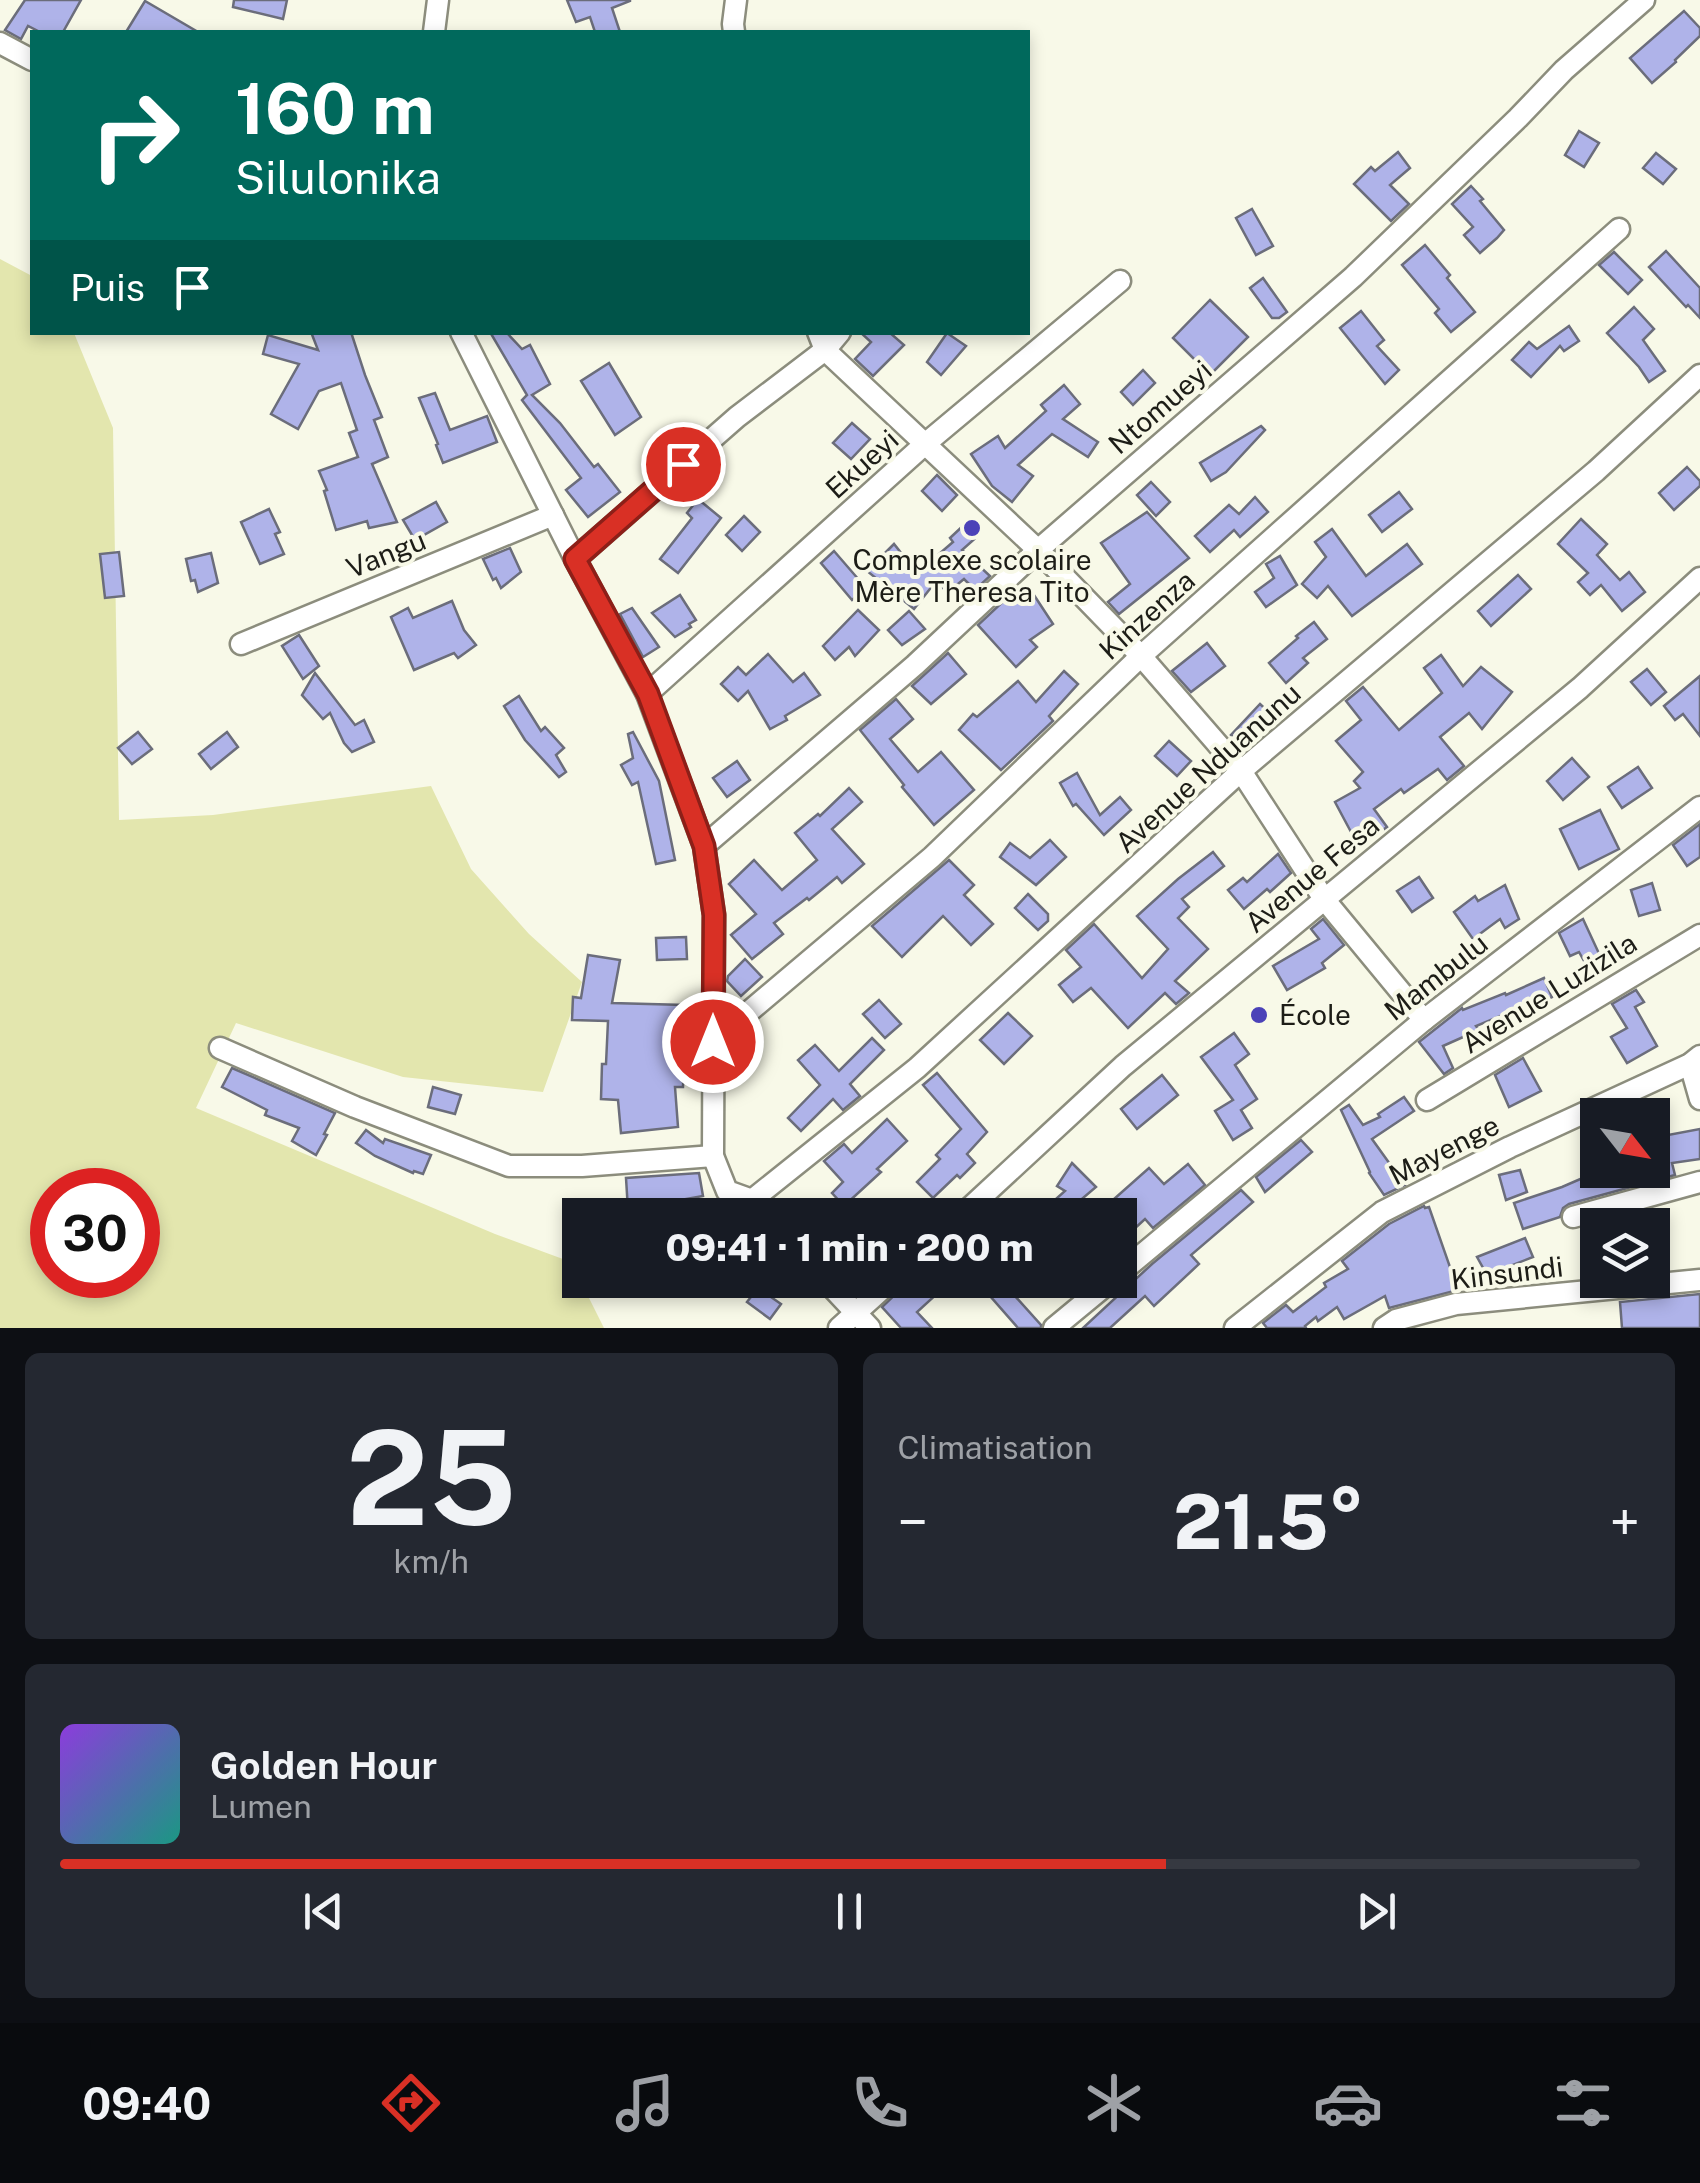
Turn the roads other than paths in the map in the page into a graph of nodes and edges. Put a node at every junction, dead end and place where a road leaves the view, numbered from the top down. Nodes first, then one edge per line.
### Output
1 (438, 0) edge
2 (736, 0) edge
3 (1644, 0) edge
4 (434, 30) edge
5 (734, 30) edge
6 (0, 43) edge
7 (30, 59) edge
8 (1619, 230) dead end
9 (1120, 281) dead end
10 (463, 335) edge
11 (821, 342) edge
12 (1700, 375) edge
13 (925, 444) junction
14 (553, 515) junction
15 (1038, 550) junction
16 (575, 559) junction
17 (1700, 578) edge
18 (241, 644) dead end
19 (1141, 656) junction
20 (648, 694) junction
21 (1242, 771) junction
22 (1700, 807) edge
23 (704, 846) junction
24 (1325, 899) junction
25 (1700, 935) edge
26 (1424, 1020) junction
27 (713, 1042) junction
28 (220, 1048) dead end
29 (1695, 1060) edge
30 (1700, 1099) edge
31 (1427, 1100) dead end
32 (713, 1156) junction
33 (1700, 1182) edge
34 (740, 1198) edge
35 (769, 1198) edge
36 (980, 1198) edge
37 (1573, 1217) dead end
38 (1137, 1259) edge
39 (1700, 1280) edge
40 (842, 1298) edge
41 (879, 1298) edge
42 (1090, 1298) edge
43 (863, 1321) edge
44 (839, 1328) edge
45 (1054, 1328) edge
46 (1235, 1328) edge
47 (1384, 1328) edge

1 - 4 street
2 - 5 street
3 - 15 street, Ntomueyi
6 - 7 street
8 - 19 street, Kinzenza
9 - 13 street, Ekueyi
10 - 14 street
11 - 13 street
11 - 16 street
12 - 21 street, Avenue Nduanunu
13 - 15 street
13 - 20 street, Ekueyi
14 - 16 street
14 - 18 street, Vangu
15 - 19 street
15 - 23 street, Ntomueyi
16 - 20 street
17 - 24 street, Avenue Fesa
19 - 21 street
19 - 27 street, Kinzenza
20 - 23 street
21 - 24 street
21 - 35 street, Avenue Nduanunu
22 - 26 street, Mambulu
23 - 27 street
24 - 26 street
24 - 36 street, Avenue Fesa
25 - 31 street, Avenue Luzizila
26 - 38 street, Mambulu
27 - 32 street
28 - 32 street
29 - 30 street
29 - 46 street, Mayenge
32 - 34 street
33 - 37 street
39 - 47 street, Kinsundi
40 - 43 street
41 - 43 street
42 - 45 street
43 - 44 street

